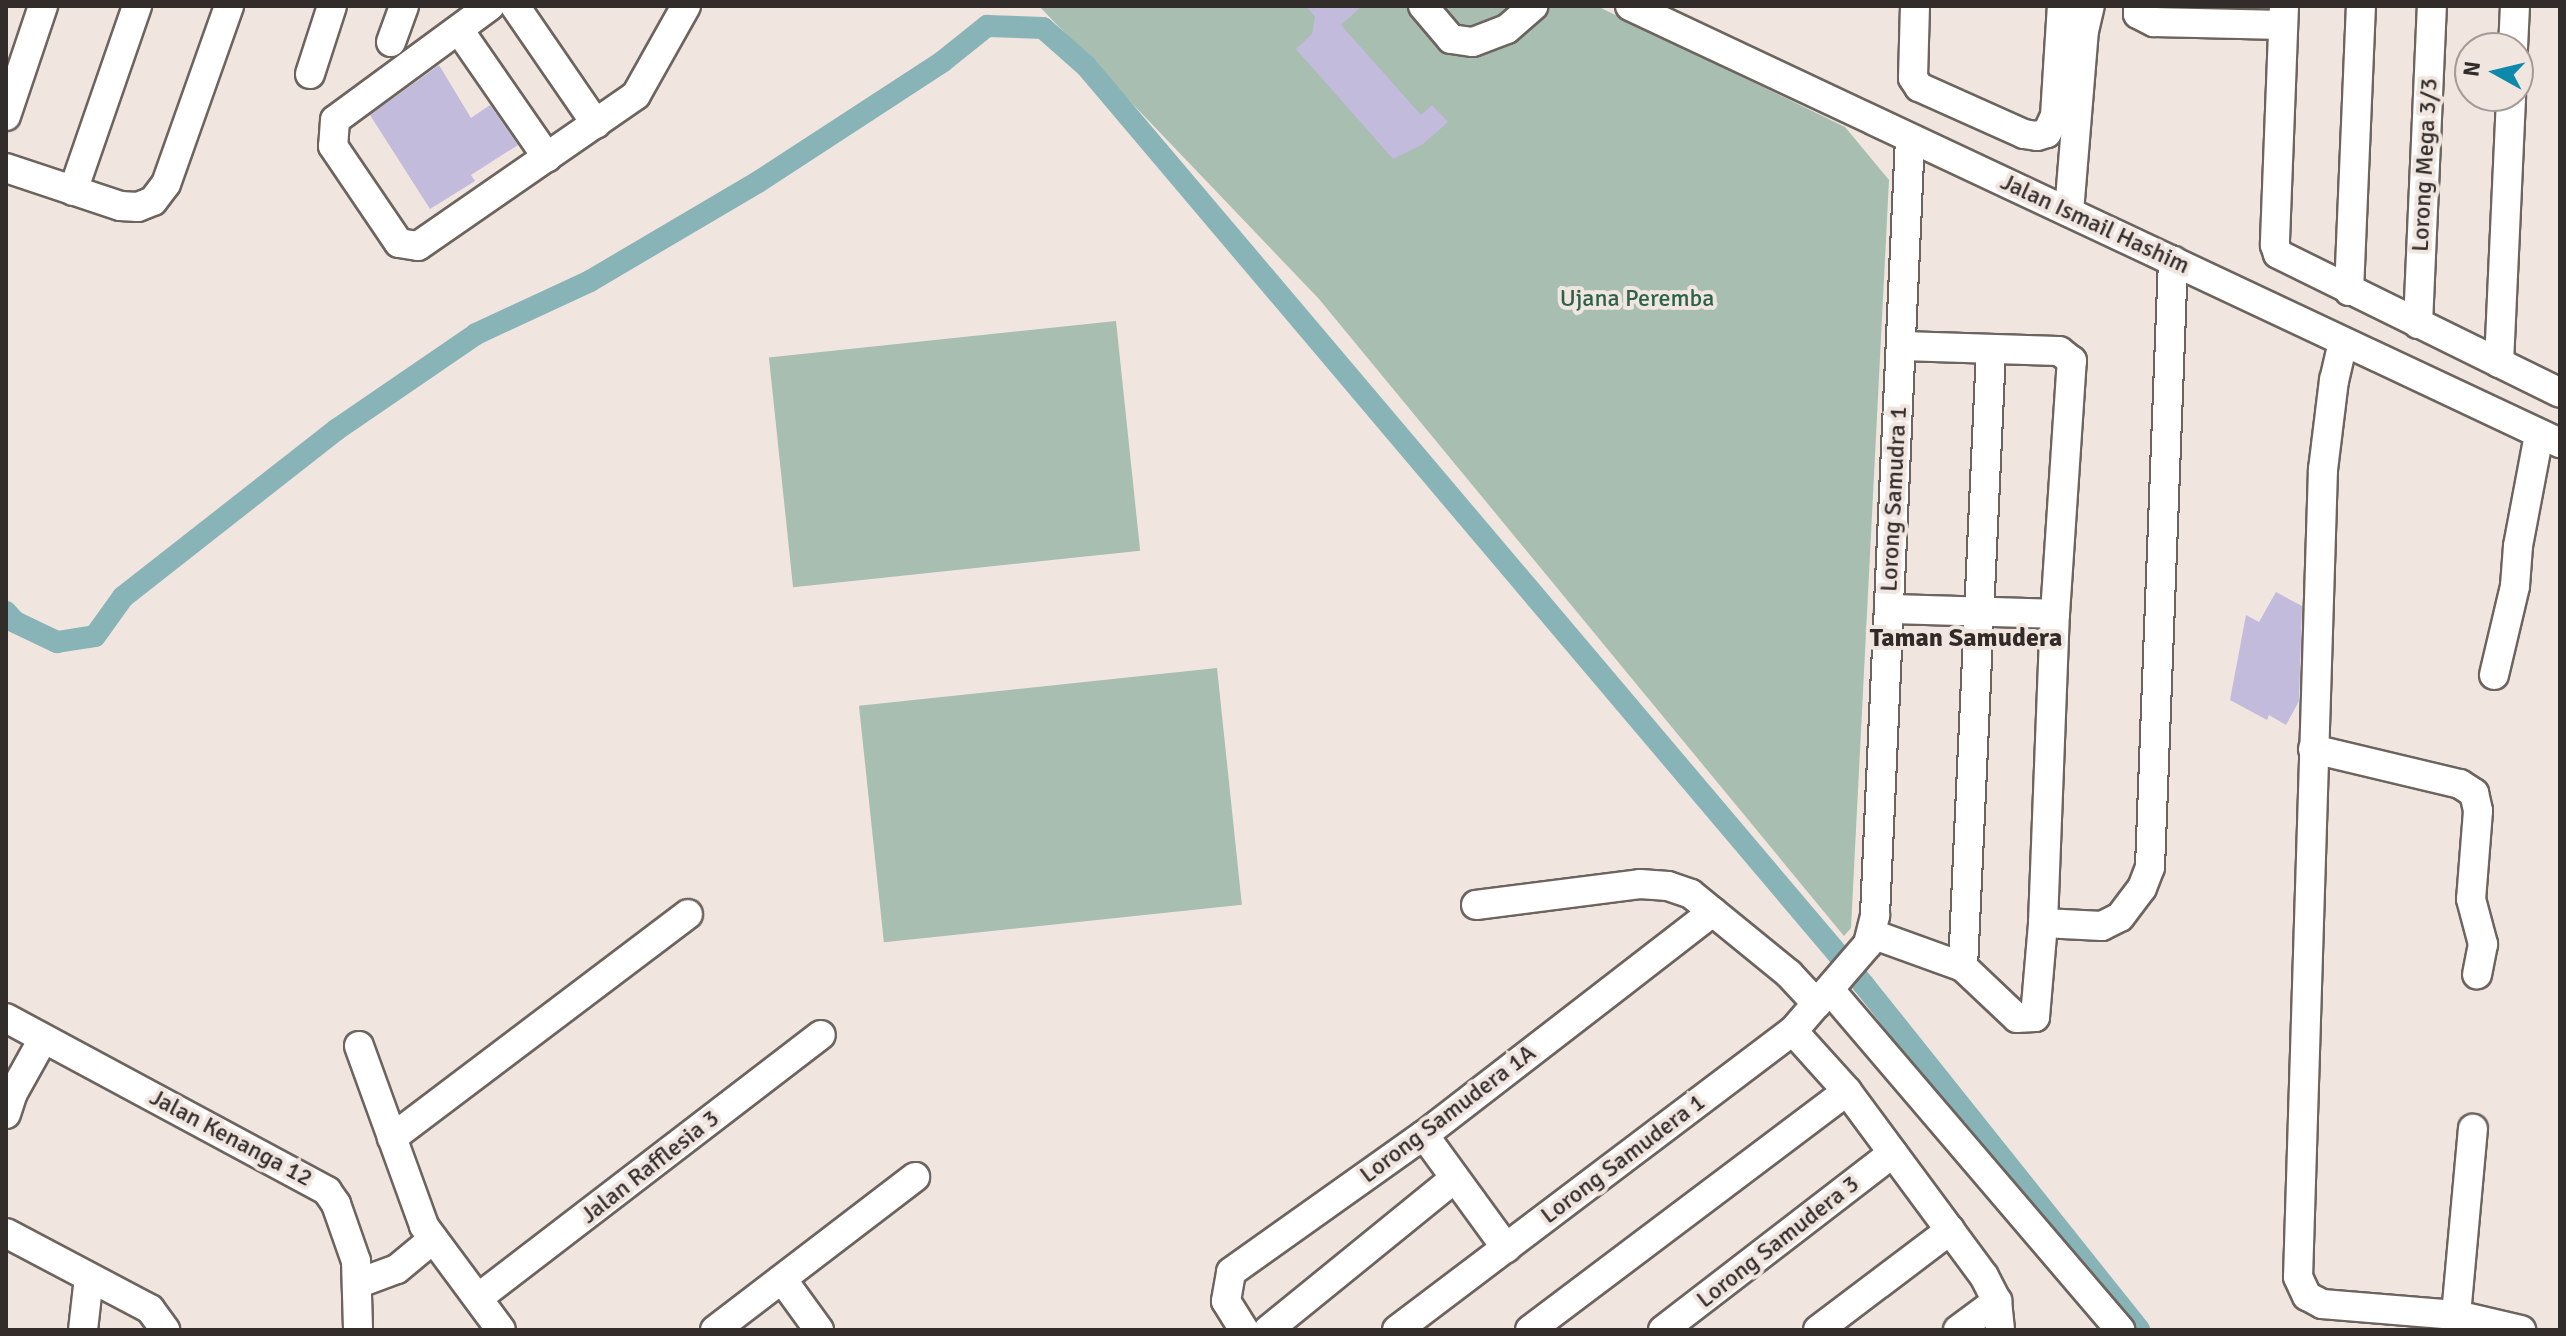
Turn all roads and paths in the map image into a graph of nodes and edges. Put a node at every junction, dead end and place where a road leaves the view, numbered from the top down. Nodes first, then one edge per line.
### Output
1 (43, 6) edge
2 (137, 6) edge
3 (229, 6) edge
4 (332, 6) edge
5 (404, 6) edge
6 (490, 6) edge
7 (515, 6) edge
8 (686, 6) edge
9 (1423, 6) edge
10 (1533, 6) edge
11 (1630, 6) edge
12 (1915, 6) edge
13 (2062, 6) edge
14 (2090, 6) edge
15 (2361, 6) edge
16 (2432, 6) edge
17 (2515, 6) edge
18 (2138, 10) edge
19 (2284, 15) edge
20 (459, 30) junction
21 (2514, 32) edge
22 (391, 42) dead end
23 (310, 74) dead end
24 (2510, 112) edge
25 (6, 116) edge
26 (596, 124) junction
27 (1910, 139) junction
28 (547, 157) junction
29 (6, 168) edge
30 (73, 191) junction
31 (2069, 212) junction
32 (2173, 260) junction
33 (2349, 291) junction
34 (2418, 324) junction
35 (2343, 342) junction
36 (1901, 346) junction
37 (1991, 351) junction
38 (2499, 363) junction
39 (2560, 393) edge
40 (2550, 439) edge
41 (1889, 609) junction
42 (1979, 614) junction
43 (2055, 614) junction
44 (2494, 675) dead end
45 (2313, 749) junction
46 (1476, 905) dead end
47 (1713, 912) junction
48 (688, 914) dead end
49 (2043, 923) junction
50 (1867, 943) junction
51 (1963, 967) junction
52 (2477, 974) dead end
53 (1829, 990) junction
54 (6, 1018) edge
55 (1793, 1031) junction
56 (821, 1035) dead end
57 (43, 1039) junction
58 (359, 1046) dead end
59 (1847, 1091) junction
60 (6, 1114) edge
61 (2473, 1129) dead end
62 (1424, 1135) junction
63 (392, 1138) junction
64 (1893, 1153) junction
65 (915, 1177) dead end
66 (1454, 1179) junction
67 (1950, 1230) junction
68 (6, 1233) edge
69 (433, 1239) junction
70 (1506, 1248) junction
71 (89, 1277) junction
72 (782, 1279) junction
73 (359, 1283) junction
74 (478, 1298) junction
75 (1997, 1301) junction
76 (2456, 1315) junction
77 (83, 1330) edge
78 (165, 1330) edge
79 (358, 1330) edge
80 (501, 1330) edge
81 (715, 1330) edge
82 (819, 1330) edge
83 (1244, 1330) edge
84 (1268, 1330) edge
85 (1397, 1330) edge
86 (1530, 1330) edge
87 (1663, 1330) edge
88 (1818, 1330) edge
89 (1958, 1330) edge
90 (2000, 1330) edge
91 (2120, 1330) edge
92 (2521, 1330) edge

1 - 25 street
2 - 30 street
3 - 30 street
4 - 23 street
5 - 22 street
6 - 20 street
7 - 26 street
8 - 26 street
9 - 10 street
11 - 27 street, Jalan Ismail Hashim
12 - 13 street
14 - 31 street
15 - 33 street
16 - 34 street, Lorong Mega 3/3
17 - 21 street
18 - 19 street
19 - 33 street
20 - 28 street
20 - 28 street
24 - 38 street
26 - 28 street
27 - 31 street, Jalan Ismail Hashim
27 - 36 street, Lorong Samudra 1
29 - 30 street
31 - 32 street, Jalan Ismail Hashim
32 - 35 street, Jalan Ismail Hashim
32 - 49 street
33 - 34 street
34 - 38 street
35 - 40 street, Jalan Ismail Hashim
35 - 45 street
36 - 37 street
36 - 41 street, Lorong Samudra 1
37 - 42 street
37 - 43 street
38 - 39 street
40 - 44 street
41 - 42 street
41 - 50 street, Lorong Samudra 1
42 - 43 street
42 - 51 street
43 - 49 street
45 - 52 street
45 - 76 street
46 - 47 street
47 - 53 street
47 - 62 street, Lorong Samudera 1A
48 - 63 street
49 - 51 street
50 - 51 street
50 - 53 street, Lorong Samudera 1
53 - 55 street, Lorong Samudera 1
53 - 91 street
54 - 57 street, Jalan Kenanga 12
55 - 59 street
55 - 70 street, Lorong Samudera 1
56 - 74 street, Jalan Rafflesia 3
57 - 60 street
57 - 73 street, Jalan Kenanga 12
58 - 63 street
59 - 64 street
59 - 86 street
61 - 76 street
62 - 66 street
62 - 83 street, Lorong Samudera 1A
63 - 69 street
64 - 67 street
64 - 87 street, Lorong Samudera 3
65 - 72 street
66 - 70 street
66 - 84 street
67 - 75 street
67 - 88 street
68 - 71 street
69 - 73 street
69 - 74 street
70 - 85 street, Lorong Samudera 1
71 - 77 street
71 - 78 street
72 - 81 street
72 - 82 street
73 - 79 street, Jalan Kenanga 12
74 - 80 street
75 - 89 street
75 - 90 street
76 - 92 street

